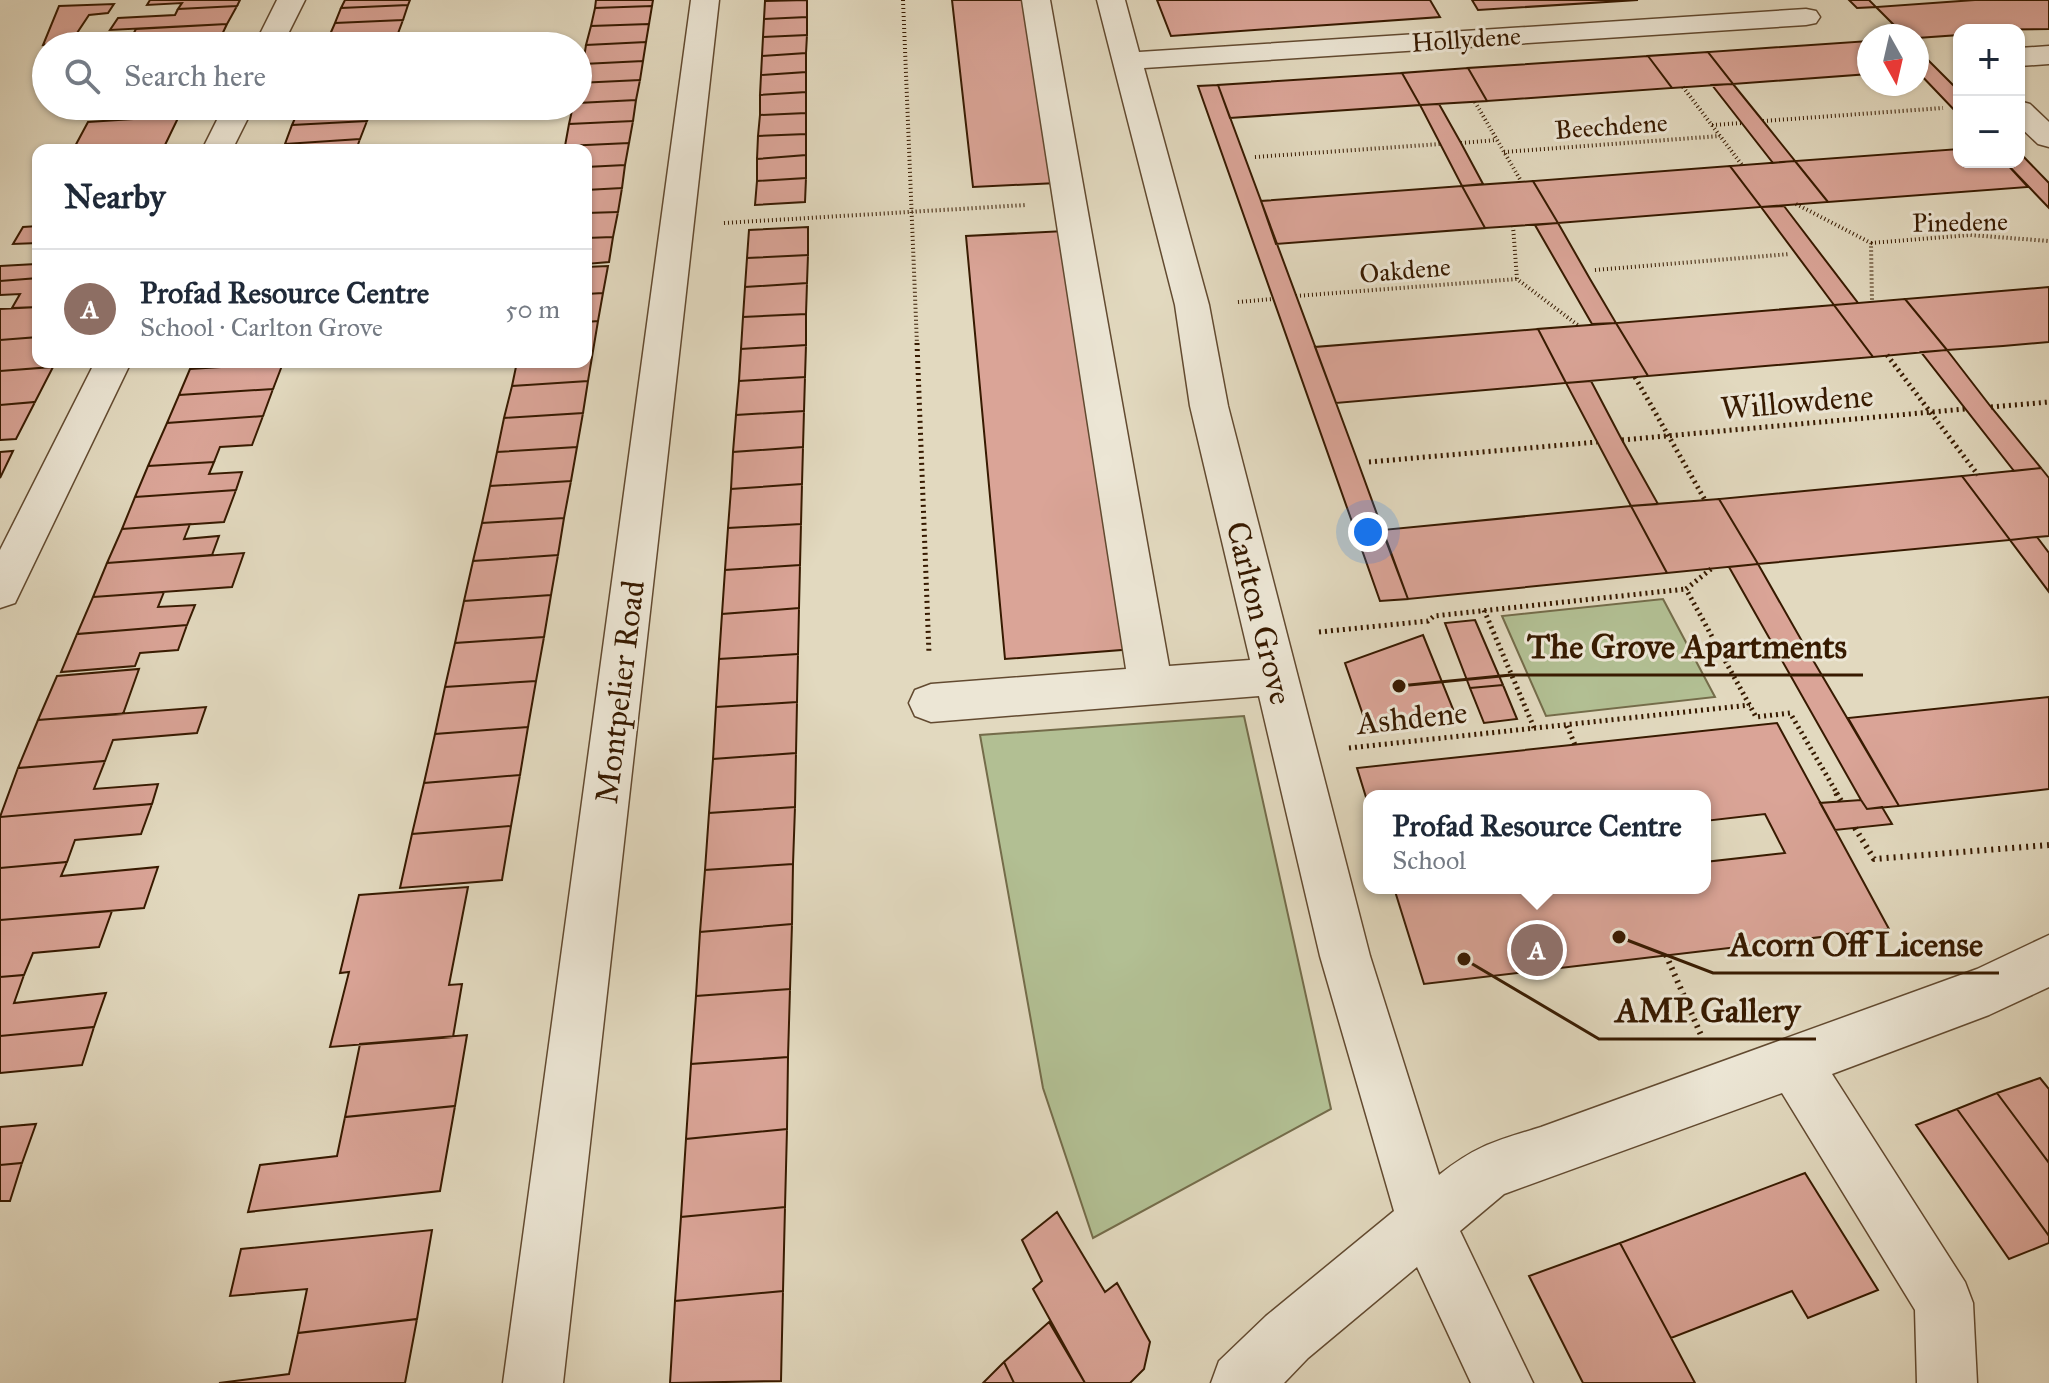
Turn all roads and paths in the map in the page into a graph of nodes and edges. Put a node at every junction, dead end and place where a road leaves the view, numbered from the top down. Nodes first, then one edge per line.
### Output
1 (291, 0) edge
2 (705, 0) edge
3 (903, 0) edge
4 (1036, 0) edge
5 (1111, 0) edge
6 (1806, 17) dead end
7 (275, 32) edge
8 (2049, 55) edge
9 (2025, 57) edge
10 (1126, 61) junction
11 (1683, 87) dead end
12 (1475, 102) dead end
13 (1943, 108) dead end
14 (2025, 116) edge
15 (232, 120) edge
16 (1763, 121) dead end
17 (1742, 123) dead end
18 (1712, 125) junction
19 (1720, 136) junction
20 (2049, 138) edge
21 (1497, 140) junction
22 (1461, 143) dead end
23 (220, 144) edge
24 (1440, 144) dead end
25 (1504, 152) junction
26 (1255, 157) dead end
27 (1742, 165) dead end
28 (1521, 181) dead end
29 (1072, 203) junction
30 (1796, 204) dead end
31 (911, 212) junction
32 (679, 225) junction
33 (1513, 226) dead end
34 (2049, 241) edge
35 (1871, 243) junction
36 (1790, 254) dead end
37 (1595, 270) dead end
38 (1517, 279) junction
39 (1296, 296) dead end
40 (1872, 302) dead end
41 (1579, 326) dead end
42 (1887, 355) dead end
43 (110, 368) edge
44 (1635, 377) dead end
45 (2049, 402) edge
46 (1991, 407) dead end
47 (1965, 409) dead end
48 (1930, 412) junction
49 (1668, 435) junction
50 (1622, 440) dead end
51 (1597, 442) dead end
52 (1369, 462) dead end
53 (1978, 475) dead end
54 (1705, 500) dead end
55 (1711, 569) dead end
56 (1, 588) edge
57 (1686, 589) junction
58 (1484, 610) junction
59 (1269, 657) junction
60 (1151, 686) junction
61 (931, 703) joint
62 (1750, 705) junction
63 (1567, 726) junction
64 (1535, 730) junction
65 (1575, 745) dead end
66 (1294, 754) junction
67 (1841, 801) dead end
68 (1855, 828) dead end
69 (2049, 845) edge
70 (1666, 955) dead end
71 (2049, 960) edge
72 (1793, 1062) junction
73 (1724, 1087) junction
74 (1426, 1222) junction
75 (533, 1383) edge
76 (1241, 1383) edge
77 (1503, 1383) edge
78 (1947, 1383) edge

1 - 7 street
2 - 32 street, Montpelier Road
3 - 31 path
4 - 29 street
5 - 10 street, Carlton Grove
6 - 10 street, Hollydene
8 - 9 street
10 - 59 street, Carlton Grove
11 - 18 path, Beechdene
12 - 21 path
13 - 16 path
14 - 20 street
15 - 23 street
17 - 18 path, Beechdene
18 - 19 path, Beechdene
19 - 25 path, Beechdene
19 - 27 path, Beechdene
21 - 22 path
21 - 25 path
24 - 26 path
25 - 28 path
29 - 31 path
29 - 60 street
30 - 35 path, Pinedene
31 - 32 path
31 - 61 path
32 - 75 street, Montpelier Road
33 - 38 path
34 - 35 path, Pinedene
35 - 40 path, Pinedene
36 - 37 path
38 - 39 path, Oakdene
38 - 41 path
42 - 48 path, Willowdene
43 - 56 street
44 - 49 path
45 - 46 path
47 - 48 path, Willowdene
48 - 49 path, Willowdene
48 - 53 path, Willowdene
49 - 50 path, Willowdene
49 - 54 path
51 - 52 path
55 - 57 path
57 - 58 path
57 - 62 path
58 - 59 path
58 - 64 path
59 - 60 street
59 - 66 street, Carlton Grove
60 - 61 street
62 - 63 path, Ashdene
62 - 67 path, Ashdene
63 - 64 path, Ashdene
63 - 65 path
64 - 66 path, Ashdene
66 - 74 street, Carlton Grove
68 - 69 path
70 - 73 path
71 - 72 street
72 - 73 street
72 - 78 street
73 - 74 street
74 - 76 street
74 - 77 street, Carlton Grove

